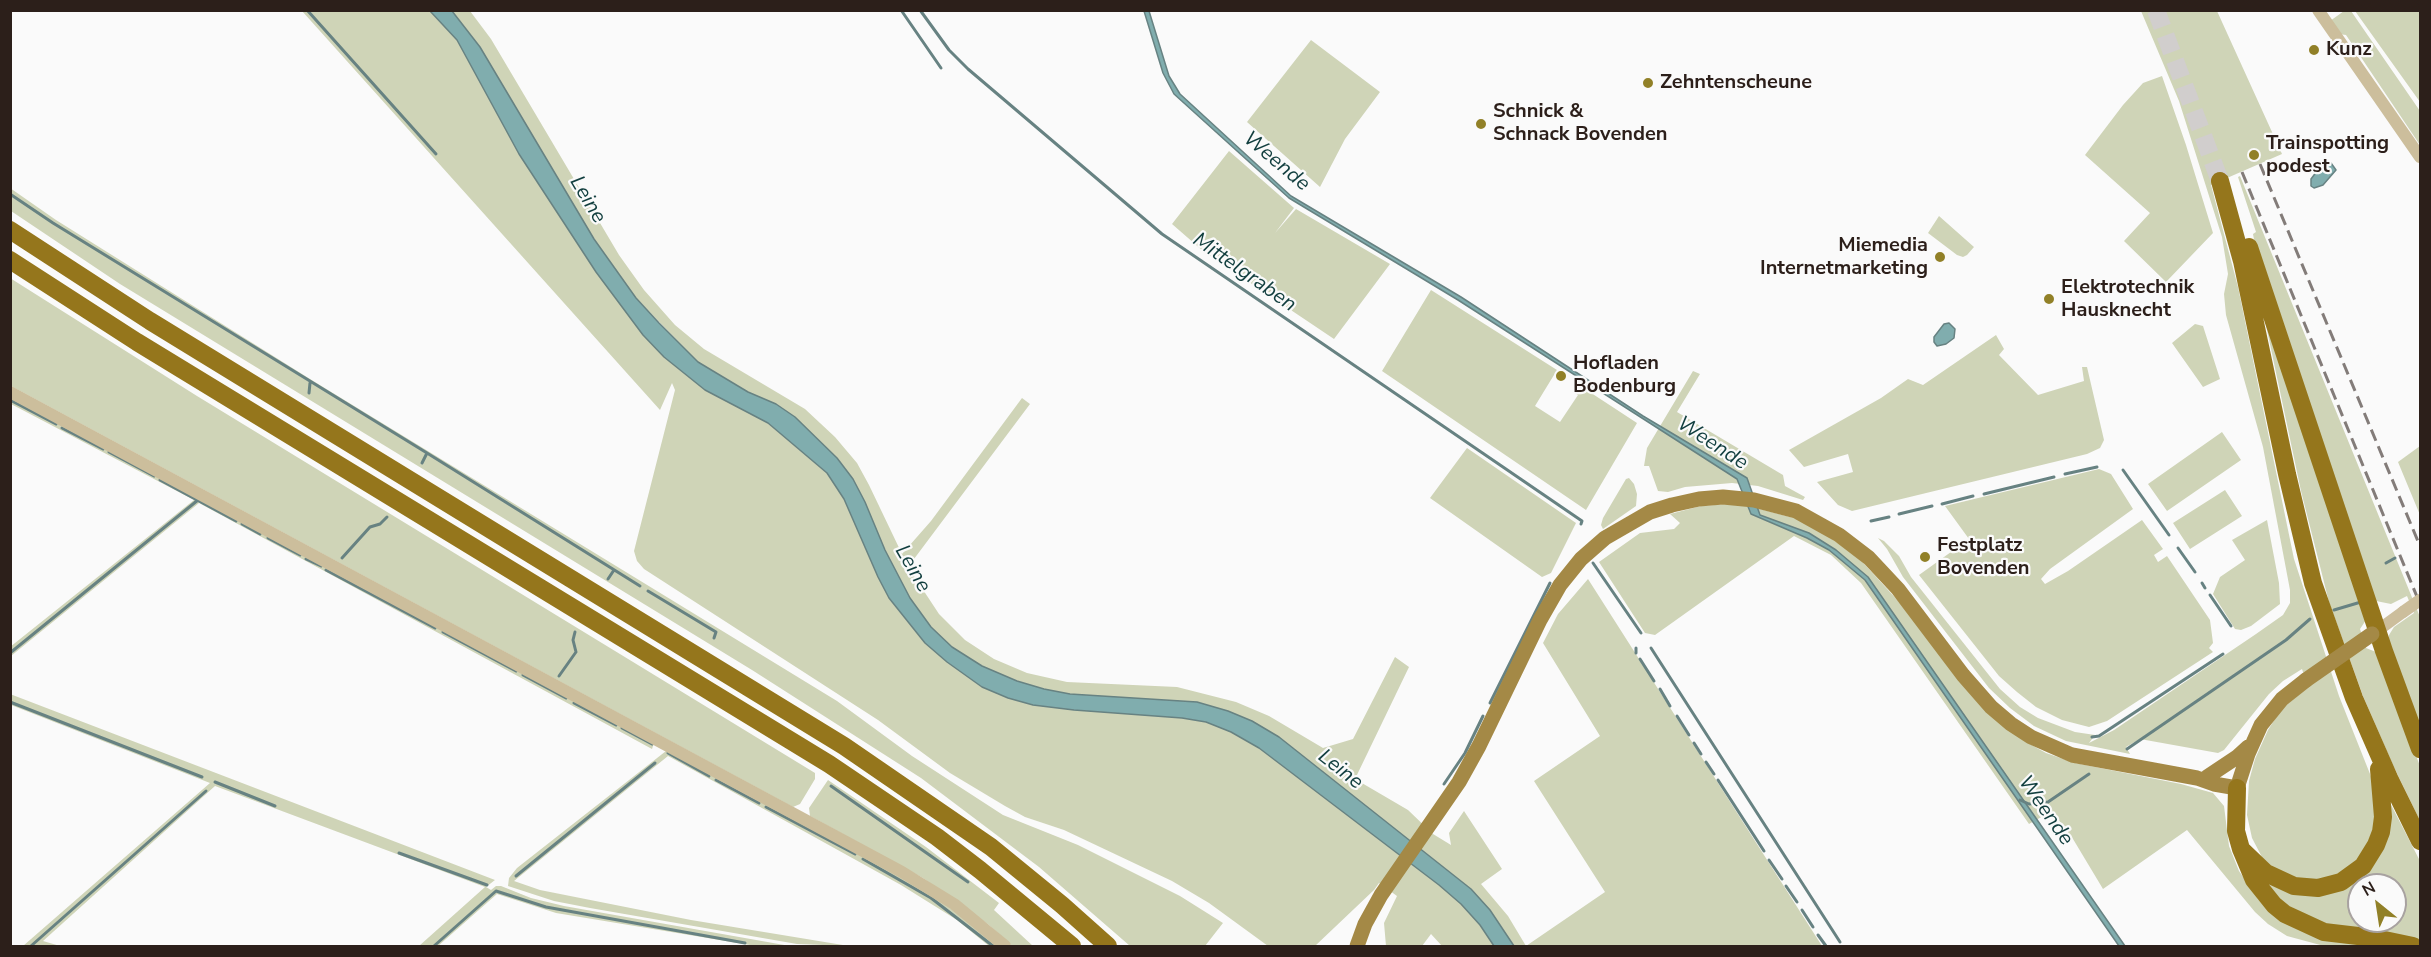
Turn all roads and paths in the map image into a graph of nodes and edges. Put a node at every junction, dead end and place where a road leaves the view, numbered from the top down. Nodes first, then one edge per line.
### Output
1 (2318, 10) edge
2 (2421, 157) edge
3 (10, 230) edge
4 (10, 260) edge
5 (10, 392) edge
6 (2421, 600) edge
7 (2375, 632) junction
8 (2252, 742) junction
9 (2421, 749) edge
10 (2378, 752) junction
11 (2202, 777) junction
12 (2238, 786) junction
13 (2420, 839) edge
14 (2241, 849) junction
15 (1005, 946) edge
16 (1071, 946) edge
17 (1108, 946) edge
18 (1357, 946) edge
19 (2413, 946) edge

1 - 2 street
3 - 17 highway
4 - 16 highway
5 - 15 street
6 - 7 street, bridge
7 - 8 main road, bridge
7 - 9 highway
7 - 10 highway
8 - 11 main road
8 - 12 main road
10 - 13 highway
10 - 14 highway
11 - 12 main road
11 - 18 main road
12 - 14 highway
14 - 19 highway

